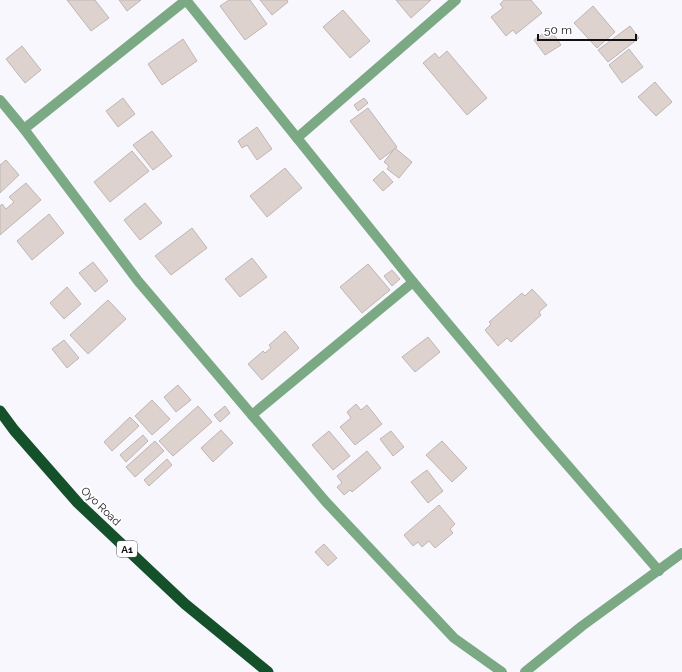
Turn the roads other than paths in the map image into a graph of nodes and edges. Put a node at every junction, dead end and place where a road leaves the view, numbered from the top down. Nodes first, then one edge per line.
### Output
1 (186, 0) edge
2 (456, 0) edge
3 (0, 100) edge
4 (24, 130) junction
5 (297, 138) junction
6 (413, 282) junction
7 (0, 411) edge
8 (252, 415) junction
9 (682, 553) edge
10 (659, 571) junction
11 (268, 672) edge
12 (502, 672) edge
13 (525, 672) edge

1 - 4 street
1 - 5 street
2 - 5 street
3 - 4 street
4 - 8 street
5 - 6 street
6 - 8 street
6 - 10 street
7 - 11 highway, Oyo Road / A1
8 - 12 street
9 - 10 street
10 - 13 street

